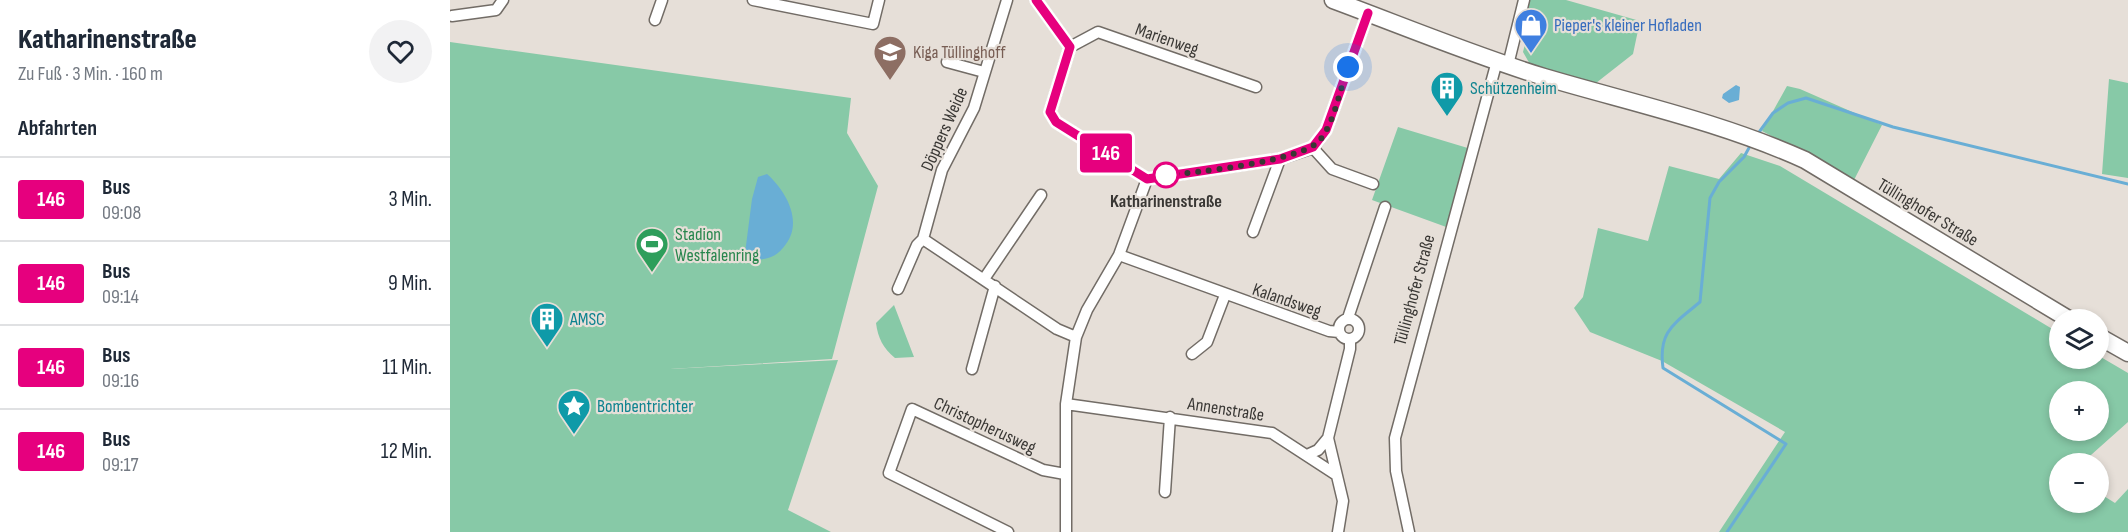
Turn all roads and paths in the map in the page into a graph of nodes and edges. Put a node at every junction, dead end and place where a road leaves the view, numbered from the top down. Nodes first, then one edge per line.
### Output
1 (503, 0) edge
2 (662, 0) edge
3 (753, 0) edge
4 (879, 0) edge
5 (1036, 0) edge
6 (1333, 0) edge
7 (1524, 0) edge
8 (1005, 1) edge
9 (1368, 13) junction
10 (452, 16) dead end
11 (655, 20) dead end
12 (1070, 47) junction
13 (947, 62) dead end
14 (1502, 63) junction
15 (984, 72) junction
16 (1256, 87) dead end
17 (1313, 147) junction
18 (1280, 159) junction
19 (1147, 179) junction
20 (1373, 184) dead end
21 (1041, 195) dead end
22 (1385, 207) dead end
23 (1253, 232) dead end
24 (923, 238) junction
25 (1119, 255) junction
26 (984, 279) junction
27 (995, 286) junction
28 (898, 289) dead end
29 (1225, 295) junction
30 (2052, 309) edge
31 (1348, 318) junction
32 (1339, 332) junction
33 (1076, 337) junction
34 (1350, 340) junction
35 (2109, 342) edge
36 (2128, 353) edge
37 (1192, 354) dead end
38 (972, 369) dead end
39 (1066, 404) junction
40 (1170, 417) junction
41 (1328, 438) junction
42 (1307, 456) junction
43 (1065, 474) junction
44 (1335, 474) junction
45 (1165, 492) dead end
46 (1008, 532) edge
47 (1066, 532) edge
48 (1338, 532) edge
49 (1409, 532) edge

1 - 10 street
2 - 11 street
3 - 4 street
5 - 12 street
6 - 9 main road
7 - 14 street, Tüllinghofer Straße
8 - 15 street, Döppers Weide
9 - 14 main road
9 - 17 street
12 - 16 street, Marienweg
12 - 19 street
13 - 15 street
14 - 30 main road, Tüllinghofer Straße
14 - 49 street, Tüllinghofer Straße
15 - 24 street, Döppers Weide
17 - 18 street
17 - 20 street
18 - 19 street
18 - 23 street
19 - 25 street
21 - 26 street
22 - 31 street
24 - 26 street
24 - 28 street, Döppers Weide
25 - 29 street, Kalandsweg
25 - 33 street
26 - 27 street
27 - 33 street
27 - 38 street
29 - 32 street, Kalandsweg
29 - 37 street, Kalandsweg
31 - 32 street
31 - 34 street
32 - 34 street
33 - 39 street
34 - 41 street
35 - 36 main road
39 - 40 street, Annenstraße
39 - 43 street
40 - 42 street, Annenstraße
40 - 45 street, Annenstraße
41 - 42 street
41 - 44 street
42 - 44 street, Annenstraße
43 - 46 street, Christopherusweg
43 - 47 street
44 - 48 street

